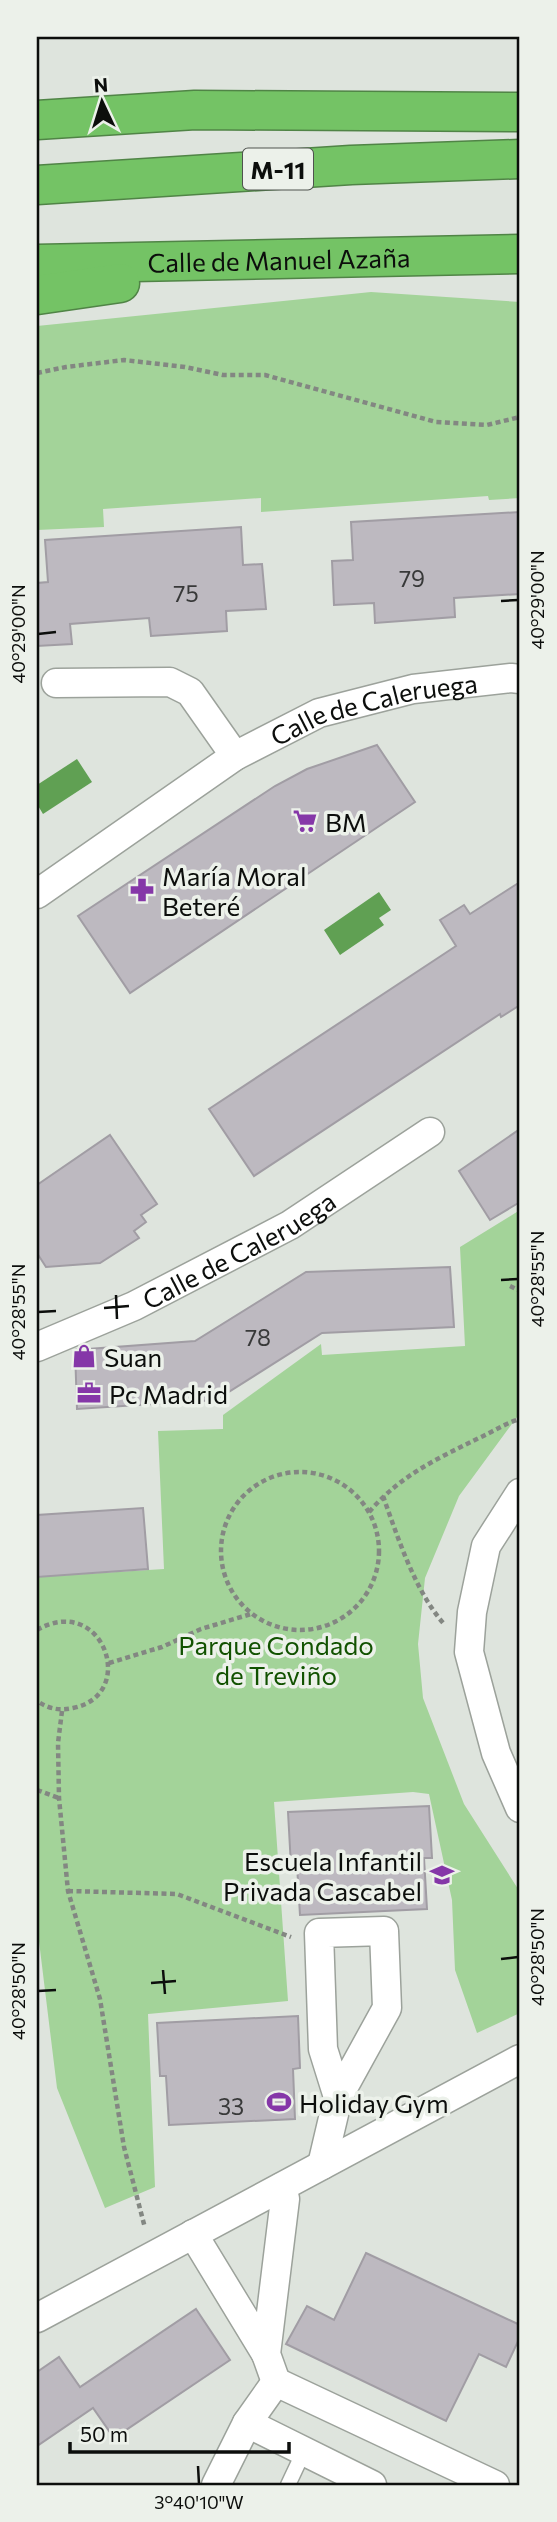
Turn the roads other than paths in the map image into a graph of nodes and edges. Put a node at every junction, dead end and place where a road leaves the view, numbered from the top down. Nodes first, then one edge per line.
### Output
1 (520, 111) edge
2 (76, 118) junction
3 (37, 120) edge
4 (520, 136) edge
5 (520, 159) edge
6 (37, 185) edge
7 (520, 254) edge
8 (320, 258) junction
9 (37, 264) edge
10 (37, 295) edge
11 (520, 679) edge
12 (56, 683) dead end
13 (235, 756) junction
14 (37, 894) edge
15 (430, 1132) dead end
16 (37, 1347) edge
17 (520, 1493) edge
18 (520, 1808) edge
19 (520, 2059) edge
20 (338, 2097) junction
21 (322, 2165) junction
22 (282, 2187) junction
23 (193, 2234) junction
24 (37, 2318) edge
25 (266, 2354) junction
26 (276, 2382) junction
27 (247, 2423) junction
28 (304, 2451) junction
29 (216, 2485) edge
30 (288, 2485) edge
31 (373, 2485) edge
32 (495, 2485) edge

1 - 2 highway
2 - 3 highway
2 - 4 highway
5 - 6 highway, M-11
7 - 8 highway, Calle de Manuel Azaña
8 - 9 highway, Calle de Manuel Azaña
8 - 10 highway
11 - 13 street, Calle de Caleruega
12 - 13 street
13 - 14 street, Calle de Caleruega
15 - 16 street, Calle de Caleruega
17 - 18 street
19 - 21 street
20 - 20 street
20 - 21 street
21 - 22 street
22 - 23 street
22 - 25 street
23 - 24 street
23 - 25 street
25 - 26 street
26 - 27 street
26 - 32 street
27 - 28 street
27 - 29 street
28 - 30 lane
28 - 31 street

